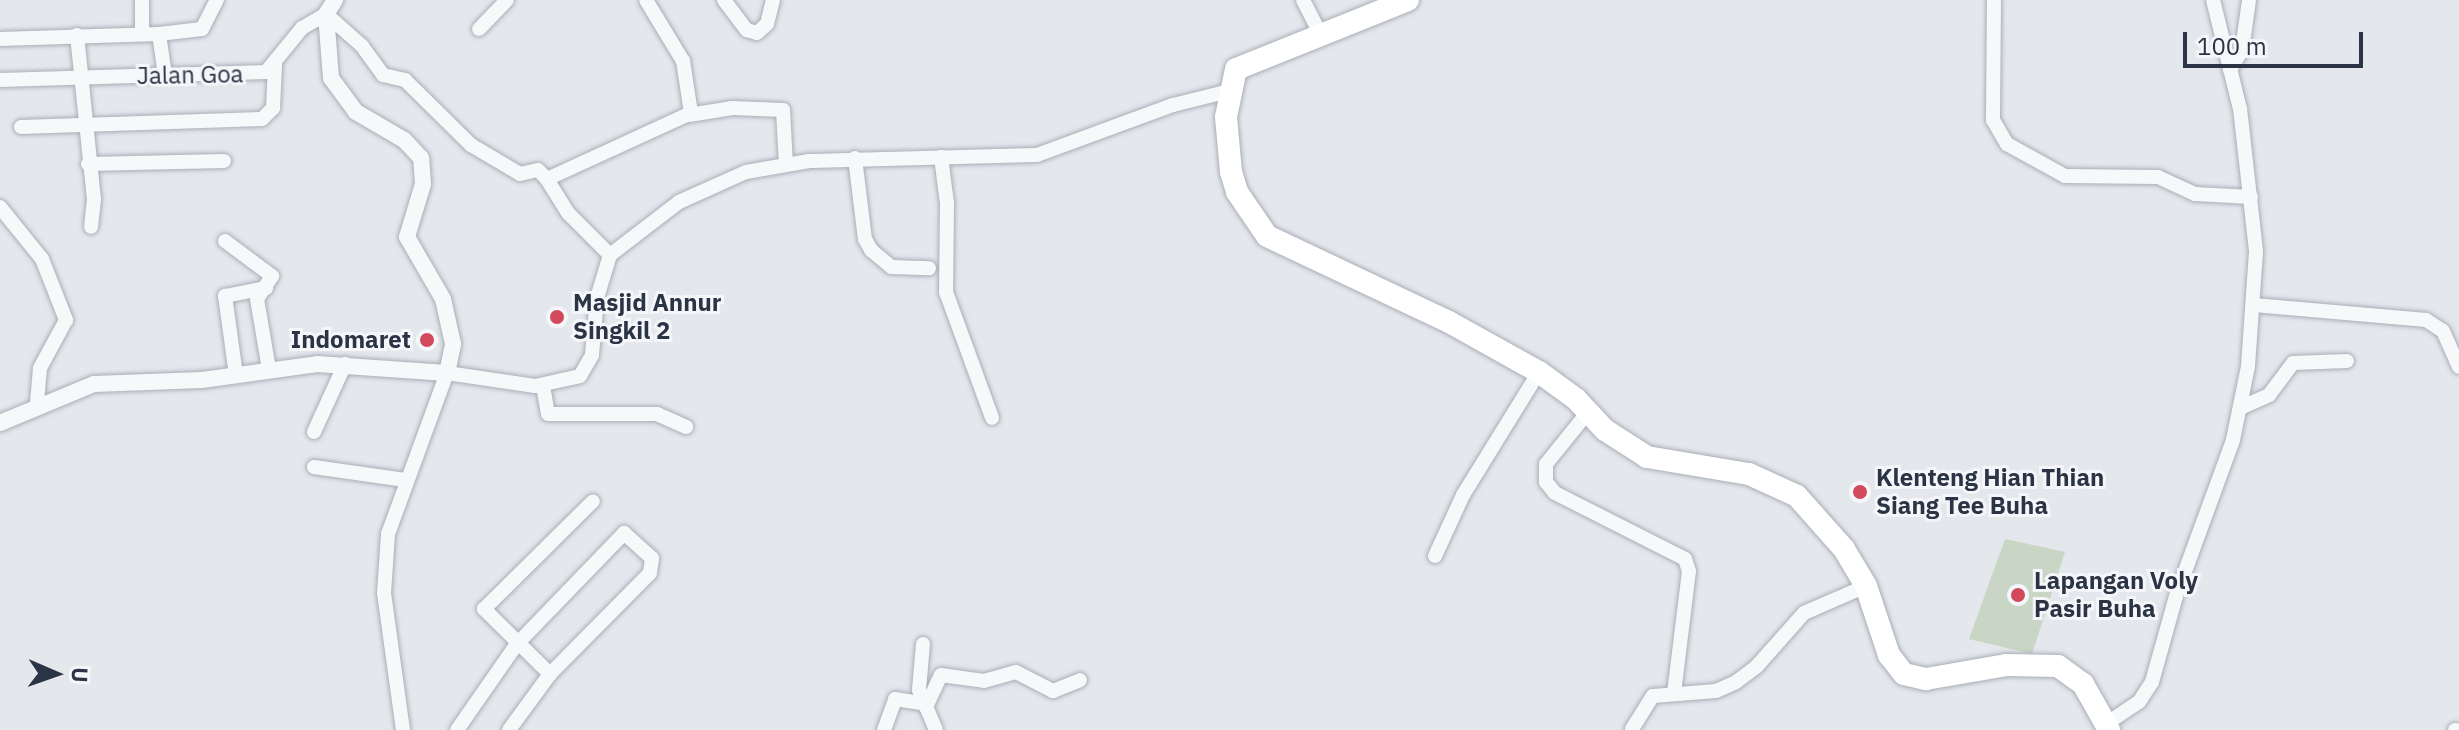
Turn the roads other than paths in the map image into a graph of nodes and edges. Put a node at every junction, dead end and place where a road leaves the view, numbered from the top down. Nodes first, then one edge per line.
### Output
1 (135, 0) edge
2 (142, 0) edge
3 (217, 0) edge
4 (507, 0) edge
5 (646, 0) edge
6 (724, 0) edge
7 (773, 0) edge
8 (1303, 0) edge
9 (1408, 0) edge
10 (1994, 0) edge
11 (2213, 0) edge
12 (2249, 0) edge
13 (330, 7) edge
14 (479, 29) dead end
15 (1320, 33) junction
16 (142, 34) junction
17 (159, 34) junction
18 (77, 35) junction
19 (0, 39) edge
20 (275, 65) junction
21 (2230, 70) junction
22 (165, 75) junction
23 (77, 78) junction
24 (0, 80) edge
25 (1229, 91) junction
26 (689, 115) junction
27 (83, 125) junction
28 (21, 127) dead end
29 (941, 157) junction
30 (855, 158) junction
31 (224, 161) dead end
32 (88, 164) junction
33 (786, 165) junction
34 (547, 179) junction
35 (2251, 197) junction
36 (0, 207) edge
37 (91, 227) dead end
38 (225, 241) dead end
39 (610, 255) junction
40 (929, 268) dead end
41 (266, 288) junction
42 (2254, 305) junction
43 (2347, 361) dead end
44 (345, 364) junction
45 (2459, 367) edge
46 (269, 369) junction
47 (1539, 372) junction
48 (447, 373) junction
49 (236, 375) junction
50 (543, 386) junction
51 (37, 405) junction
52 (2240, 408) junction
53 (1588, 412) junction
54 (992, 418) dead end
55 (0, 423) edge
56 (686, 427) dead end
57 (314, 432) dead end
58 (314, 467) dead end
59 (405, 480) junction
60 (593, 501) dead end
61 (1435, 556) dead end
62 (1866, 586) junction
63 (923, 644) dead end
64 (516, 645) junction
65 (550, 674) junction
66 (1080, 680) dead end
67 (1674, 693) junction
68 (925, 706) junction
69 (2108, 727) edge
70 (1632, 729) edge
71 (403, 730) edge
72 (457, 730) edge
73 (509, 730) edge
74 (884, 730) edge
75 (936, 730) edge

1 - 2 street
2 - 16 street
3 - 17 street, Jalan Goa
4 - 14 street
5 - 26 street
6 - 7 street
8 - 15 street
9 - 15 highway
10 - 35 street
11 - 21 street
12 - 21 street
13 - 20 street, Jalan Goa
13 - 34 street
13 - 48 street
15 - 25 highway
16 - 17 street, Jalan Goa
16 - 18 street, Jalan Goa
17 - 22 street
18 - 19 street, Jalan Goa
18 - 23 street
20 - 22 street, Jalan Goa
20 - 27 street
21 - 35 street
22 - 23 street, Jalan Goa
23 - 24 street, Jalan Goa
23 - 27 street
25 - 29 street
25 - 47 highway
26 - 33 street
26 - 34 street
27 - 28 street
27 - 32 street
29 - 30 street
29 - 54 street
30 - 33 street
30 - 40 street
31 - 32 street
32 - 37 street
33 - 39 street
34 - 39 street
35 - 42 street
36 - 51 street
38 - 41 street
39 - 50 street
41 - 46 street
41 - 49 street
42 - 45 street
42 - 52 street
43 - 52 street
44 - 46 street
44 - 48 street
44 - 57 street
46 - 49 street
47 - 53 highway
47 - 61 street
48 - 50 street
48 - 59 street
49 - 51 street
50 - 56 street
51 - 55 street
52 - 69 street
53 - 62 highway
53 - 67 street
58 - 59 street
59 - 71 street
60 - 64 street
62 - 67 street
62 - 69 highway
63 - 68 street
64 - 65 street
64 - 65 street
64 - 72 street
65 - 73 street
66 - 68 street
67 - 70 street
68 - 74 street
68 - 75 street

